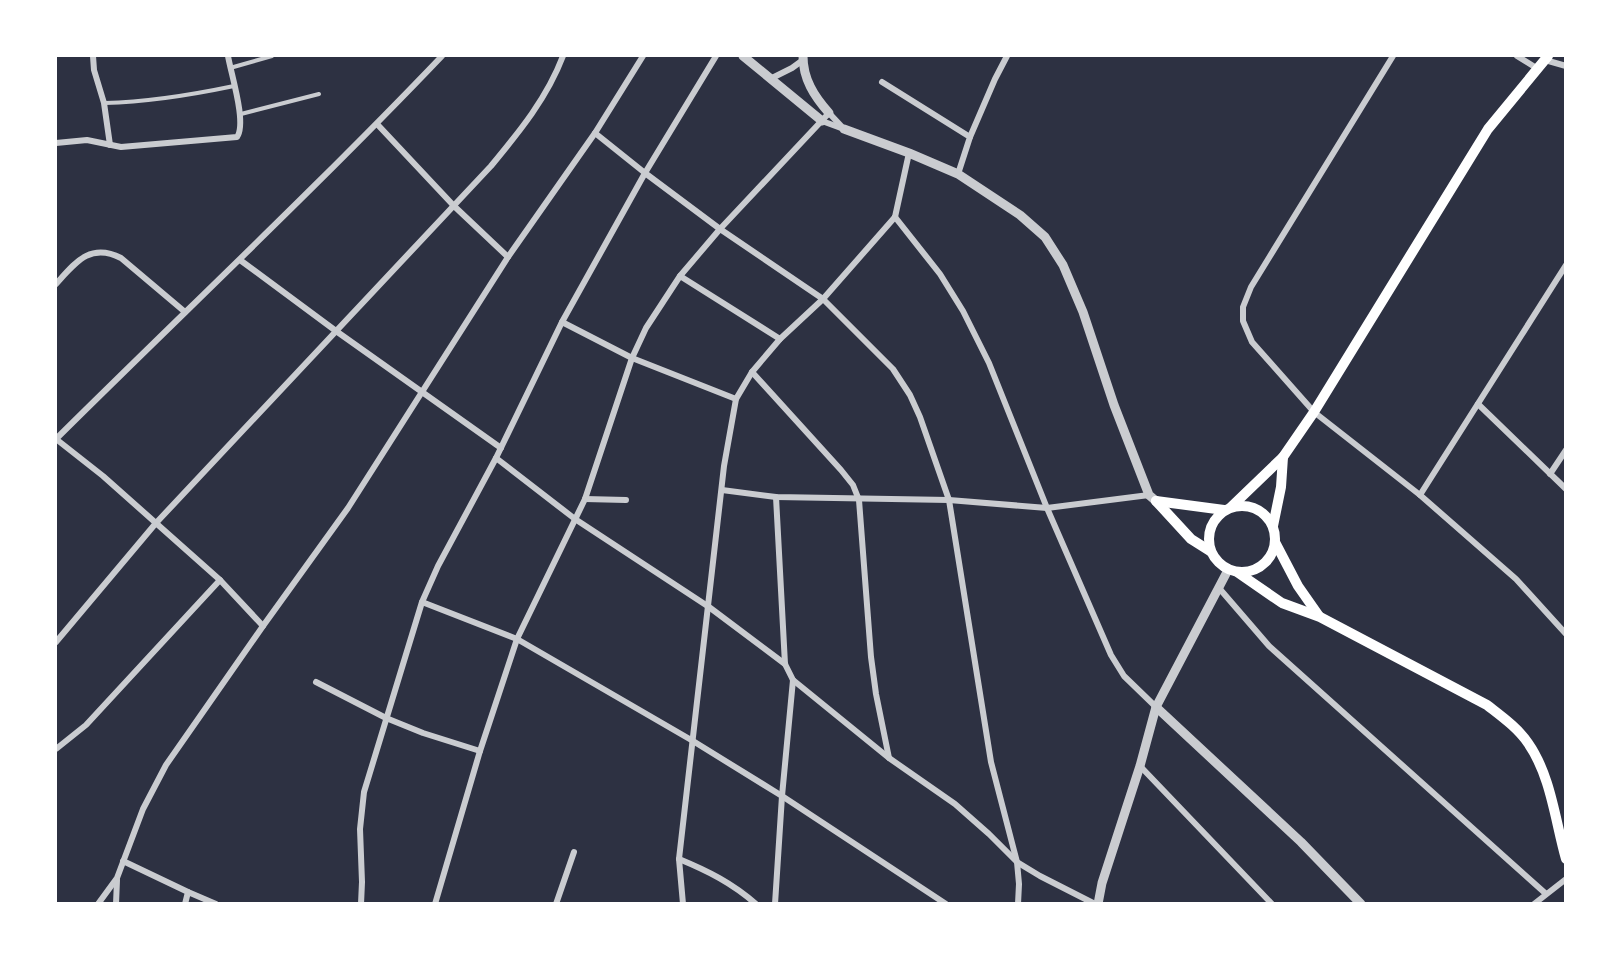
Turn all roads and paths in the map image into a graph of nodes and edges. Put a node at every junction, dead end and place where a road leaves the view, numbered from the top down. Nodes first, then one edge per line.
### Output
1 (95, 56) edge
2 (228, 56) edge
3 (272, 56) edge
4 (442, 56) edge
5 (563, 56) edge
6 (644, 56) edge
7 (716, 56) edge
8 (743, 56) edge
9 (1007, 56) edge
10 (1393, 56) edge
11 (1517, 56) edge
12 (803, 58) edge
13 (1543, 61) edge
14 (1566, 66) edge
15 (230, 68) junction
16 (770, 79) junction
17 (882, 82) dead end
18 (234, 86) junction
19 (319, 94) dead end
20 (104, 103) junction
21 (829, 112) junction
22 (241, 114) junction
23 (822, 121) junction
24 (377, 124) junction
25 (844, 129) junction
26 (596, 133) junction
27 (970, 136) junction
28 (56, 143) edge
29 (110, 145) junction
30 (909, 153) junction
31 (645, 173) junction
32 (958, 174) junction
33 (454, 206) junction
34 (895, 217) junction
35 (720, 229) junction
36 (508, 257) junction
37 (240, 260) junction
38 (1566, 265) edge
39 (680, 276) junction
40 (56, 284) edge
41 (823, 299) junction
42 (185, 312) junction
43 (562, 322) junction
44 (336, 332) junction
45 (780, 339) junction
46 (632, 358) junction
47 (752, 372) junction
48 (421, 393) junction
49 (736, 399) junction
50 (1478, 404) junction
51 (1314, 411) junction
52 (56, 439) edge
53 (501, 448) junction
54 (1566, 450) edge
55 (1283, 457) junction
56 (496, 458) junction
57 (1550, 474) junction
58 (1566, 489) edge
59 (722, 490) junction
60 (1420, 495) junction
61 (776, 497) junction
62 (1152, 498) junction
63 (585, 499) junction
64 (626, 500) dead end
65 (859, 500) junction
66 (950, 500) junction
67 (1047, 508) junction
68 (1228, 508) junction
69 (575, 519) junction
70 (156, 523) junction
71 (1273, 526) junction
72 (1275, 542) junction
73 (1210, 551) junction
74 (1232, 571) junction
75 (220, 580) junction
76 (1219, 588) junction
77 (422, 602) junction
78 (709, 607) junction
79 (1320, 617) junction
80 (263, 626) junction
81 (1566, 634) edge
82 (517, 639) junction
83 (56, 642) edge
84 (785, 664) junction
85 (793, 680) junction
86 (316, 682) dead end
87 (1156, 707) junction
88 (386, 718) junction
89 (693, 741) junction
90 (56, 749) edge
91 (480, 751) junction
92 (889, 758) junction
93 (1140, 766) junction
94 (782, 796) junction
95 (574, 852) dead end
96 (679, 859) junction
97 (1566, 859) edge
98 (123, 861) junction
99 (1017, 862) junction
100 (117, 878) junction
101 (1566, 879) edge
102 (188, 892) junction
103 (1545, 893) junction
104 (98, 903) edge
105 (116, 903) edge
106 (185, 903) edge
107 (216, 903) edge
108 (361, 903) edge
109 (435, 903) edge
110 (556, 903) edge
111 (683, 903) edge
112 (756, 903) edge
113 (775, 903) edge
114 (946, 903) edge
115 (1018, 903) edge
116 (1096, 903) edge
117 (1272, 903) edge
118 (1361, 903) edge
119 (1534, 903) edge

1 - 20 street
2 - 15 street
3 - 15 lane
4 - 24 street
5 - 33 street
6 - 26 street
7 - 31 street
8 - 16 street
9 - 27 street
10 - 51 street
11 - 13 street
12 - 16 street
12 - 21 street
13 - 14 street
13 - 51 main road
15 - 18 street
16 - 23 street
17 - 27 street
18 - 20 lane
18 - 22 street
19 - 22 lane
20 - 29 street
21 - 23 street
21 - 25 street
22 - 29 street
23 - 25 street
23 - 35 street
24 - 33 street
24 - 37 street
25 - 30 street
26 - 31 street
26 - 36 street
27 - 32 street
28 - 29 street
30 - 32 street
30 - 34 street
31 - 35 street
31 - 43 street
32 - 62 street
33 - 36 street
33 - 44 street
34 - 41 street
34 - 67 street
35 - 39 street
35 - 41 street
36 - 48 street
37 - 42 street
37 - 44 street
38 - 50 street
39 - 45 street
39 - 46 street
40 - 42 street
41 - 45 street
41 - 66 street
42 - 52 street
43 - 46 street
43 - 53 street
44 - 48 street
44 - 70 street
45 - 47 street
46 - 49 street
46 - 63 street
47 - 49 street
47 - 65 street
48 - 53 street
48 - 80 street
49 - 59 street
50 - 57 street
50 - 60 street
51 - 55 main road
51 - 60 street
52 - 70 street
53 - 56 street
54 - 57 street
55 - 68 main road
55 - 71 main road
56 - 69 street
56 - 77 street
57 - 58 street
59 - 61 street
59 - 78 street
60 - 81 street
61 - 65 street
61 - 84 street
62 - 67 street
62 - 68 main road
62 - 73 main road
63 - 64 street
63 - 69 street
65 - 66 street
65 - 92 street
66 - 67 street
66 - 99 street
67 - 87 street
68 - 71 main road
68 - 73 main road
69 - 78 street
69 - 82 street
70 - 75 street
70 - 83 street
71 - 72 main road
72 - 74 main road
72 - 79 main road
73 - 74 main road
74 - 76 street
74 - 79 main road
75 - 80 street
75 - 90 street
76 - 87 street
76 - 103 street
77 - 82 street
77 - 88 street
78 - 84 street
78 - 89 street
79 - 97 main road
80 - 98 street
82 - 89 street
82 - 91 street
84 - 85 street
85 - 92 street
85 - 94 street
86 - 88 street
87 - 93 street
87 - 118 street
88 - 91 street
88 - 108 street
89 - 94 street
89 - 96 street
91 - 109 street
92 - 99 street
93 - 116 street
93 - 117 street
94 - 113 street
94 - 114 street
95 - 110 street
96 - 111 street
96 - 112 street
98 - 100 street
98 - 102 street
99 - 115 street
99 - 116 street
100 - 104 street
100 - 105 street
101 - 103 street
102 - 106 street
102 - 107 street
103 - 119 street

